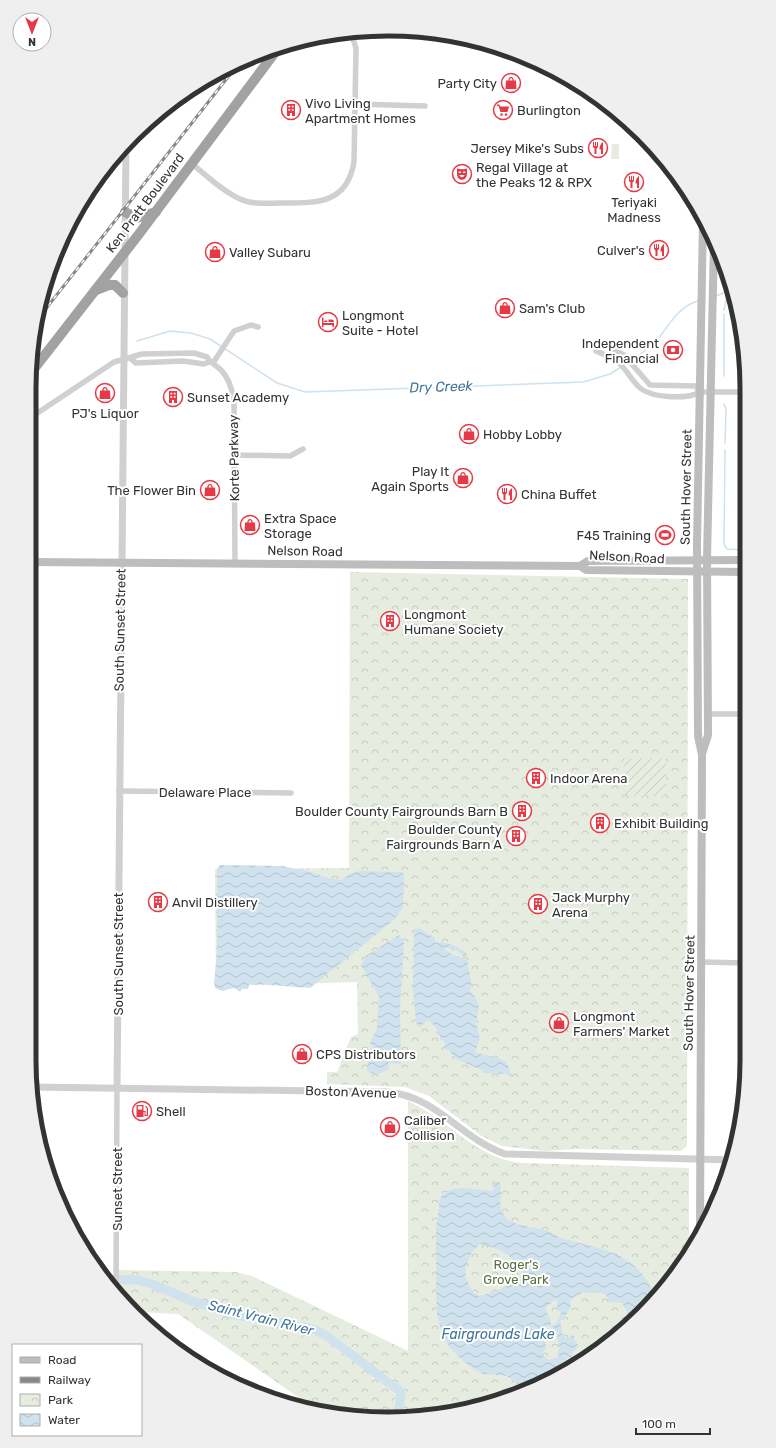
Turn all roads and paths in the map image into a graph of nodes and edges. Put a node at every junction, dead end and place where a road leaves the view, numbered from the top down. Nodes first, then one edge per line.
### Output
1 (353, 38) edge
2 (271, 56) edge
3 (355, 104) junction
4 (425, 106) dead end
5 (124, 155) edge
6 (191, 163) junction
7 (125, 173) junction
8 (125, 200) dead end
9 (125, 212) junction
10 (156, 212) junction
11 (703, 230) edge
12 (124, 254) junction
13 (714, 256) edge
14 (94, 291) junction
15 (123, 293) junction
16 (258, 327) dead end
17 (599, 343) dead end
18 (596, 351) dead end
19 (123, 359) junction
20 (131, 359) junction
21 (211, 363) junction
22 (37, 365) edge
23 (700, 392) junction
24 (711, 392) junction
25 (740, 392) edge
26 (36, 414) edge
27 (303, 449) dead end
28 (234, 455) junction
29 (708, 559) junction
30 (697, 560) junction
31 (740, 560) edge
32 (36, 562) edge
33 (121, 562) junction
34 (235, 563) junction
35 (580, 566) junction
36 (698, 572) junction
37 (708, 572) junction
38 (740, 572) edge
39 (698, 714) junction
40 (708, 714) junction
41 (740, 714) edge
42 (702, 755) junction
43 (119, 791) junction
44 (291, 793) dead end
45 (701, 962) junction
46 (740, 963) edge
47 (37, 1087) edge
48 (117, 1088) junction
49 (699, 1159) junction
50 (725, 1160) edge
51 (700, 1224) edge
52 (116, 1283) edge

1 - 3 street
2 - 6 highway, Ken Pratt Boulevard
3 - 4 street
3 - 6 street
5 - 7 street, South Sunset Street
6 - 10 highway, Ken Pratt Boulevard
7 - 8 street, South Sunset Street
7 - 9 street, South Sunset Street
9 - 10 highway
9 - 12 street, South Sunset Street
10 - 12 highway, Ken Pratt Boulevard
11 - 23 main road, South Hover Street
12 - 14 highway, Ken Pratt Boulevard
12 - 15 street, South Sunset Street
13 - 24 main road, South Hover Street
14 - 15 highway
14 - 22 highway, Ken Pratt Boulevard
15 - 19 street, South Sunset Street
16 - 21 street
17 - 23 street
18 - 23 street
19 - 20 street, Korte Parkway
19 - 26 street
19 - 33 street, South Sunset Street
20 - 21 street, Korte Parkway
20 - 21 street, Korte Parkway
21 - 28 street, Korte Parkway
23 - 24 street
23 - 30 main road, South Hover Street
24 - 25 street
24 - 29 main road, South Hover Street
27 - 28 street
28 - 34 street, Korte Parkway
29 - 30 main road, Nelson Road
29 - 31 main road, Nelson Road
29 - 37 main road, South Hover Street
30 - 35 main road, Nelson Road
30 - 36 main road, South Hover Street
32 - 33 main road, Nelson Road
33 - 34 main road, Nelson Road
33 - 43 street, South Sunset Street
34 - 35 main road, Nelson Road
35 - 36 main road, Nelson Road
36 - 37 main road, Nelson Road
36 - 39 main road, South Hover Street
37 - 38 main road, Nelson Road
37 - 40 main road, South Hover Street
39 - 40 main road
39 - 42 main road, South Hover Street
40 - 41 street
40 - 42 main road, South Hover Street
42 - 45 main road, South Hover Street
43 - 44 street, Delaware Place
43 - 48 street, South Sunset Street
45 - 46 street
45 - 49 main road, South Hover Street
47 - 48 street, Boston Avenue
48 - 49 street, Boston Avenue
48 - 52 street, Sunset Street
49 - 50 street, Boston Avenue
49 - 51 main road, South Hover Street

